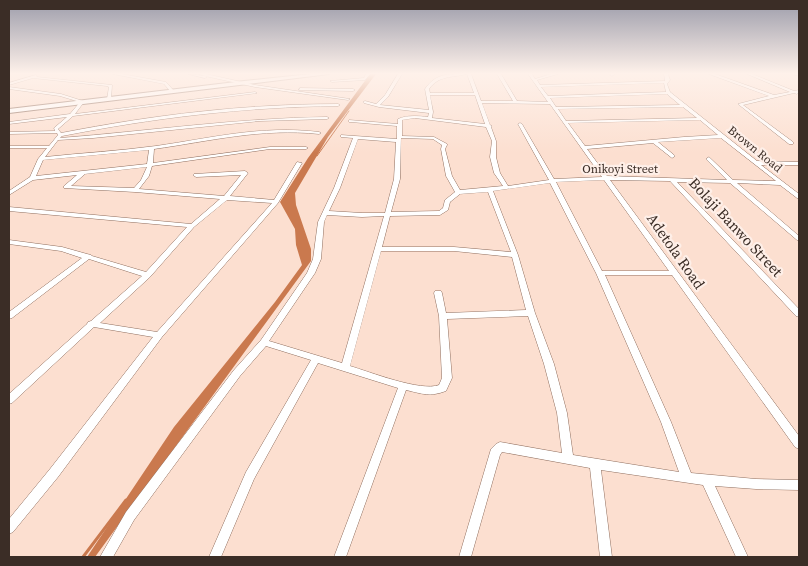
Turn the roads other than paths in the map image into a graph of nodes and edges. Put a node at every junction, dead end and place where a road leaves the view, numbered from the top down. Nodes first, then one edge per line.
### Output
1 (78, 100) edge
2 (97, 100) edge
3 (196, 100) edge
4 (257, 100) edge
5 (382, 100) edge
6 (428, 100) edge
7 (572, 100) edge
8 (677, 100) edge
9 (754, 100) edge
10 (82, 102) junction
11 (365, 102) dead end
12 (480, 102) joint
13 (515, 102) joint
14 (551, 102) junction
15 (338, 105) dead end
16 (377, 105) junction
17 (258, 106) junction
18 (684, 106) junction
19 (9, 111) edge
20 (71, 116) junction
21 (430, 116) junction
22 (327, 118) dead end
23 (258, 119) junction
24 (701, 119) junction
25 (350, 121) dead end
26 (565, 122) junction
27 (9, 123) edge
28 (520, 124) dead end
29 (399, 125) junction
30 (490, 126) junction
31 (319, 133) dead end
32 (9, 134) edge
33 (58, 135) junction
34 (344, 136) dead end
35 (723, 136) junction
36 (356, 138) junction
37 (398, 139) junction
38 (654, 141) junction
39 (791, 143) dead end
40 (9, 147) edge
41 (51, 147) junction
42 (152, 148) junction
43 (306, 148) dead end
44 (584, 148) junction
45 (672, 156) dead end
46 (709, 158) dead end
47 (42, 159) junction
48 (300, 162) dead end
49 (757, 163) junction
50 (799, 163) edge
51 (151, 165) junction
52 (83, 173) junction
53 (196, 175) dead end
54 (32, 178) junction
55 (606, 178) junction
56 (552, 180) junction
57 (672, 180) junction
58 (732, 182) junction
59 (782, 183) junction
60 (507, 188) junction
61 (788, 188) junction
62 (799, 188) edge
63 (135, 190) junction
64 (490, 190) junction
65 (10, 191) edge
66 (458, 192) junction
67 (226, 197) junction
68 (799, 197) edge
69 (276, 202) junction
70 (9, 209) edge
71 (325, 213) junction
72 (386, 214) junction
73 (192, 226) junction
74 (799, 239) edge
75 (9, 242) edge
76 (379, 249) junction
77 (515, 255) junction
78 (89, 256) junction
79 (674, 273) junction
80 (600, 274) junction
81 (147, 275) junction
82 (438, 293) dead end
83 (531, 313) junction
84 (799, 314) edge
85 (9, 316) edge
86 (443, 316) junction
87 (91, 324) junction
88 (159, 335) junction
89 (264, 342) junction
90 (316, 359) junction
91 (345, 367) junction
92 (403, 386) junction
93 (9, 400) edge
94 (799, 444) edge
95 (568, 459) junction
96 (595, 464) junction
97 (687, 478) junction
98 (707, 480) junction
99 (799, 485) edge
100 (9, 528) edge
101 (106, 557) edge
102 (215, 557) edge
103 (340, 557) edge
104 (465, 557) edge
105 (606, 557) edge
106 (742, 557) edge

1 - 10 street
2 - 10 street
3 - 20 street
4 - 17 street
5 - 16 street
6 - 21 street
7 - 14 street
8 - 18 street, Brown Road
9 - 39 street
10 - 19 street
10 - 20 street
11 - 16 street
12 - 13 street
12 - 30 street
13 - 14 street
14 - 18 street
14 - 26 street, Adetola Road
15 - 17 street
16 - 21 street
17 - 23 street
17 - 33 street
18 - 24 street, Brown Road
20 - 27 street
20 - 33 street
21 - 29 street
21 - 30 street
22 - 23 street
23 - 33 street
24 - 26 street
24 - 35 street, Brown Road
25 - 29 street
26 - 44 street, Adetola Road
28 - 56 street
29 - 37 street
30 - 60 street
31 - 42 street
32 - 33 street
33 - 41 street
34 - 36 street
35 - 38 street
35 - 49 street, Brown Road
36 - 37 street
36 - 71 street
37 - 66 street
37 - 72 street
38 - 44 street
38 - 45 street
40 - 41 street
41 - 47 street
42 - 47 street
42 - 51 street
43 - 51 street
44 - 55 street, Adetola Road
46 - 58 street
47 - 54 street
48 - 69 street
49 - 50 street
49 - 59 street, Brown Road
51 - 52 street
51 - 63 street
52 - 54 street
52 - 63 street
53 - 67 street
54 - 65 street
55 - 56 street, Onikoyi Street
55 - 57 street, Onikoyi Street
55 - 79 street, Adetola Road
56 - 60 street, Onikoyi Street
56 - 80 street
57 - 58 street, Onikoyi Street
57 - 84 street, Bolaji Banwo Street
58 - 59 street, Onikoyi Street
58 - 74 street
59 - 61 street, Brown Road
60 - 64 street, Onikoyi Street
61 - 62 street
61 - 68 street, Brown Road
63 - 67 street
64 - 66 street, Onikoyi Street
64 - 77 street
66 - 72 street
67 - 69 street
67 - 73 street
69 - 88 street
70 - 73 street
71 - 72 street
71 - 89 street
72 - 76 street
73 - 81 street
75 - 78 street
76 - 77 street
76 - 91 street
77 - 83 street
78 - 81 street
78 - 85 street
79 - 80 street
79 - 94 street, Adetola Road
80 - 97 street
81 - 87 street
82 - 86 street
83 - 86 street
83 - 95 street
86 - 92 street
87 - 88 street
87 - 93 street
88 - 100 street
89 - 90 street
89 - 101 street
90 - 91 street
90 - 102 street
91 - 92 street
92 - 103 street
95 - 96 street
95 - 104 street
96 - 97 street
96 - 105 street
97 - 98 street
98 - 99 street
98 - 106 street

